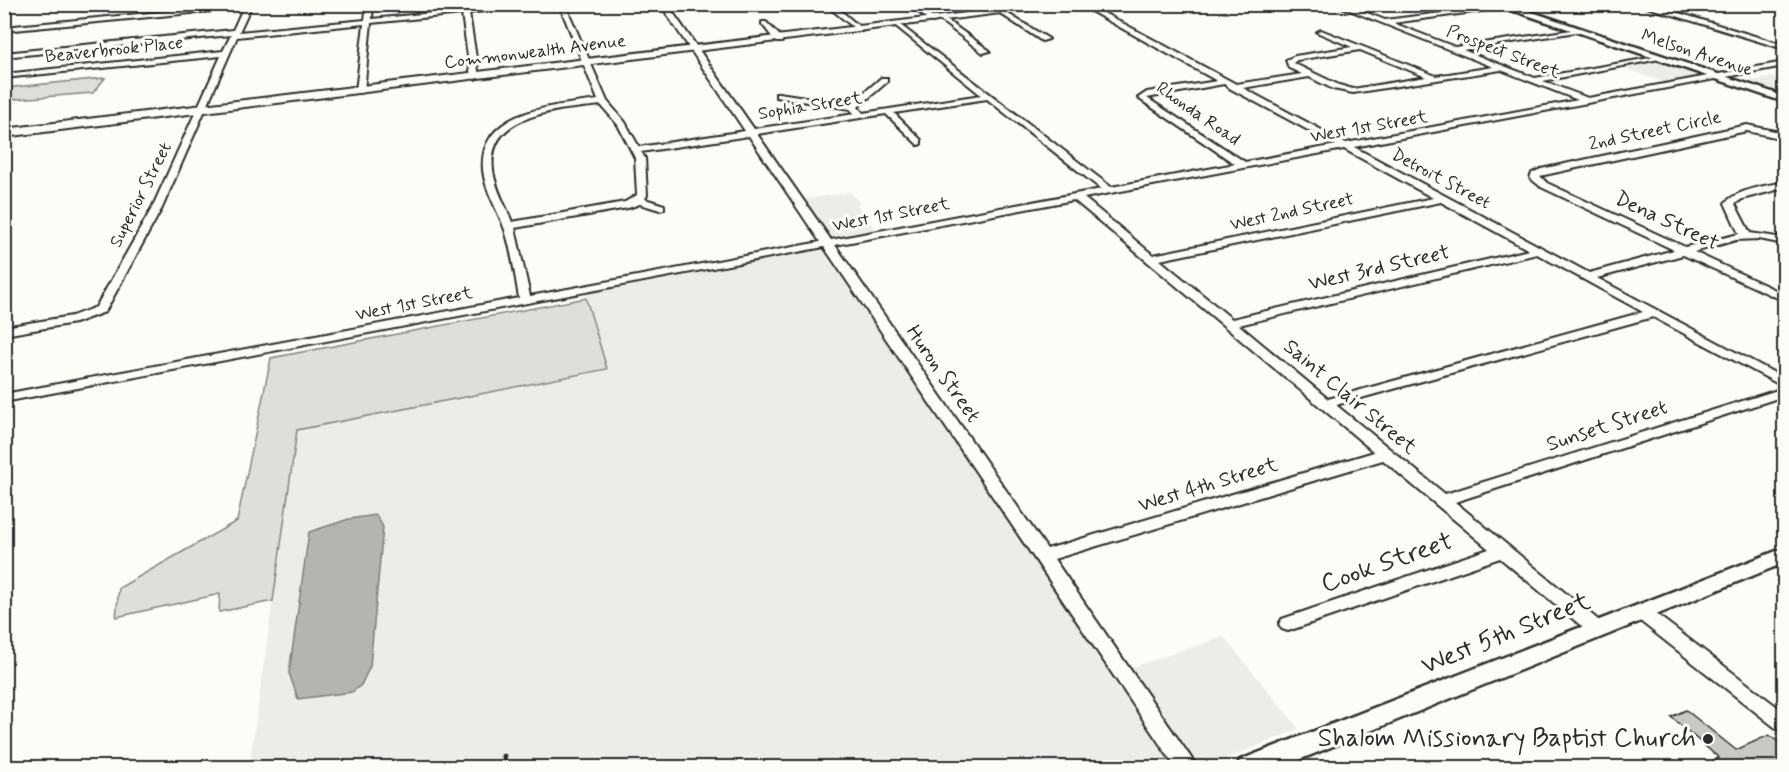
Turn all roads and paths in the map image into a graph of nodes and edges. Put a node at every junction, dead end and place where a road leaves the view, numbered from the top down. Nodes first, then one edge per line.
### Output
1 (370, 4) edge
2 (537, 4) edge
3 (562, 4) edge
4 (663, 4) edge
5 (828, 4) edge
6 (910, 4) edge
7 (1070, 4) edge
8 (1081, 4) edge
9 (1337, 4) edge
10 (1556, 4) edge
11 (1640, 4) edge
12 (248, 5) edge
13 (1500, 5) edge
14 (465, 8) edge
15 (1515, 10) junction
16 (1003, 13) junction
17 (938, 21) junction
18 (368, 22) junction
19 (764, 23) dead end
20 (1384, 23) junction
21 (899, 26) junction
22 (4, 29) edge
23 (860, 30) junction
24 (1576, 30) junction
25 (1321, 32) dead end
26 (235, 34) junction
27 (1046, 39) dead end
28 (779, 40) junction
29 (1785, 47) edge
30 (1362, 48) junction
31 (1454, 50) junction
32 (696, 51) junction
33 (986, 51) dead end
34 (226, 53) junction
35 (4, 55) edge
36 (1661, 58) junction
37 (588, 63) junction
38 (1785, 64) edge
39 (1501, 68) junction
40 (1309, 75) junction
41 (4, 76) edge
42 (475, 77) junction
43 (1719, 77) junction
44 (1435, 78) junction
45 (1534, 80) junction
46 (884, 81) dead end
47 (1230, 84) junction
48 (360, 91) junction
49 (779, 95) dead end
50 (988, 96) junction
51 (1785, 99) edge
52 (603, 102) junction
53 (1590, 102) junction
54 (853, 107) junction
55 (201, 111) junction
56 (887, 111) junction
57 (860, 115) junction
58 (751, 132) junction
59 (4, 133) edge
60 (1785, 136) edge
61 (918, 142) dead end
62 (1347, 148) junction
63 (637, 150) junction
64 (1244, 166) junction
65 (1535, 178) joint
66 (1785, 185) edge
67 (1109, 191) junction
68 (1076, 197) junction
69 (1441, 198) junction
70 (639, 200) junction
71 (660, 207) dead end
72 (509, 226) junction
73 (1745, 235) junction
74 (1785, 241) edge
75 (828, 243) junction
76 (1538, 251) junction
77 (1684, 251) junction
78 (1150, 259) junction
79 (1587, 277) junction
80 (1785, 298) edge
81 (525, 299) junction
82 (1654, 313) junction
83 (1228, 324) junction
84 (4, 331) edge
85 (1785, 383) edge
86 (1785, 392) edge
87 (4, 398) edge
88 (1325, 404) junction
89 (1385, 454) junction
90 (1442, 501) junction
91 (1502, 550) junction
92 (1785, 555) edge
93 (1043, 556) junction
94 (1641, 612) junction
95 (1288, 624) dead end
96 (1597, 629) junction
97 (1785, 723) edge
98 (1188, 768) edge
99 (1249, 768) edge

1 - 18 street
2 - 14 street
3 - 37 street
4 - 32 street, Huron Street
5 - 23 street
6 - 17 street
7 - 16 main road, Commonwealth Avenue
8 - 47 street, Detroit Street
9 - 20 street, Prospect Street
10 - 15 street
11 - 29 street
12 - 22 street
12 - 26 street, Superior Street
13 - 15 street, Melson Avenue
13 - 20 street
14 - 18 street
14 - 42 street
15 - 24 street, Melson Avenue
16 - 17 main road, Commonwealth Avenue
16 - 27 street
17 - 21 main road, Commonwealth Avenue
17 - 33 street
18 - 26 street
18 - 48 street
19 - 28 street
20 - 31 street, Prospect Street
21 - 23 main road, Commonwealth Avenue
21 - 50 street
23 - 28 main road, Commonwealth Avenue
24 - 31 street
24 - 36 street, Melson Avenue
25 - 30 street
26 - 34 street, Superior Street
26 - 35 street
28 - 32 main road, Commonwealth Avenue
30 - 40 street
30 - 44 street
31 - 39 street, Prospect Street
32 - 37 main road, Commonwealth Avenue
32 - 58 street, Huron Street
34 - 41 street, Beaverbrook Place
34 - 55 street, Superior Street
36 - 43 street, Melson Avenue
36 - 45 street
37 - 42 main road, Commonwealth Avenue
37 - 52 street
38 - 43 street, West 1st Street
39 - 44 street
39 - 45 street, Prospect Street
40 - 44 street
40 - 47 street
42 - 48 main road, Commonwealth Avenue
43 - 51 street, Melson Avenue
43 - 53 street, West 1st Street
45 - 53 street, Prospect Street
46 - 54 street
47 - 62 street, Detroit Street
47 - 64 street, Rhonda Road
48 - 55 main road, Commonwealth Avenue
49 - 54 street
50 - 56 street, Sophia Street
50 - 67 street
52 - 63 street
52 - 72 street
53 - 62 street, West 1st Street
54 - 57 street
55 - 59 main road, Commonwealth Avenue
55 - 84 street, Superior Street
56 - 57 street, Sophia Street
56 - 61 street
57 - 58 street, Sophia Street
58 - 63 street, Sophia Street
58 - 75 street, Huron Street
60 - 65 street, 2nd Street Circle
62 - 64 street, West 1st Street
62 - 69 street, Detroit Street
63 - 70 street
64 - 67 street, West 1st Street
65 - 77 street, Dena Street
66 - 73 street
67 - 68 street, West 1st Street
68 - 75 street, West 1st Street
68 - 78 street, Saint Clair Street
69 - 76 street, Detroit Street
69 - 78 street, West 2nd Street
70 - 71 street
70 - 72 street
72 - 81 street
73 - 74 street
73 - 77 street
75 - 81 street, West 1st Street
75 - 93 street, Huron Street
76 - 79 street, Detroit Street
76 - 83 street, West 3rd Street
77 - 79 street
77 - 80 street, Dena Street
78 - 83 street, Saint Clair Street
79 - 82 street, Detroit Street
81 - 87 street, West 1st Street
82 - 85 street, Detroit Street
82 - 88 street
83 - 88 street, Saint Clair Street
86 - 90 street, Sunset Street
88 - 89 street, Saint Clair Street
89 - 90 street, Saint Clair Street
89 - 93 street, West 4th Street
90 - 91 street, Saint Clair Street
91 - 95 street, Cook Street
91 - 96 street, Saint Clair Street
92 - 94 street, West 5th Street
93 - 98 street, Huron Street
94 - 96 street, West 5th Street
94 - 97 street
96 - 99 street, West 5th Street

